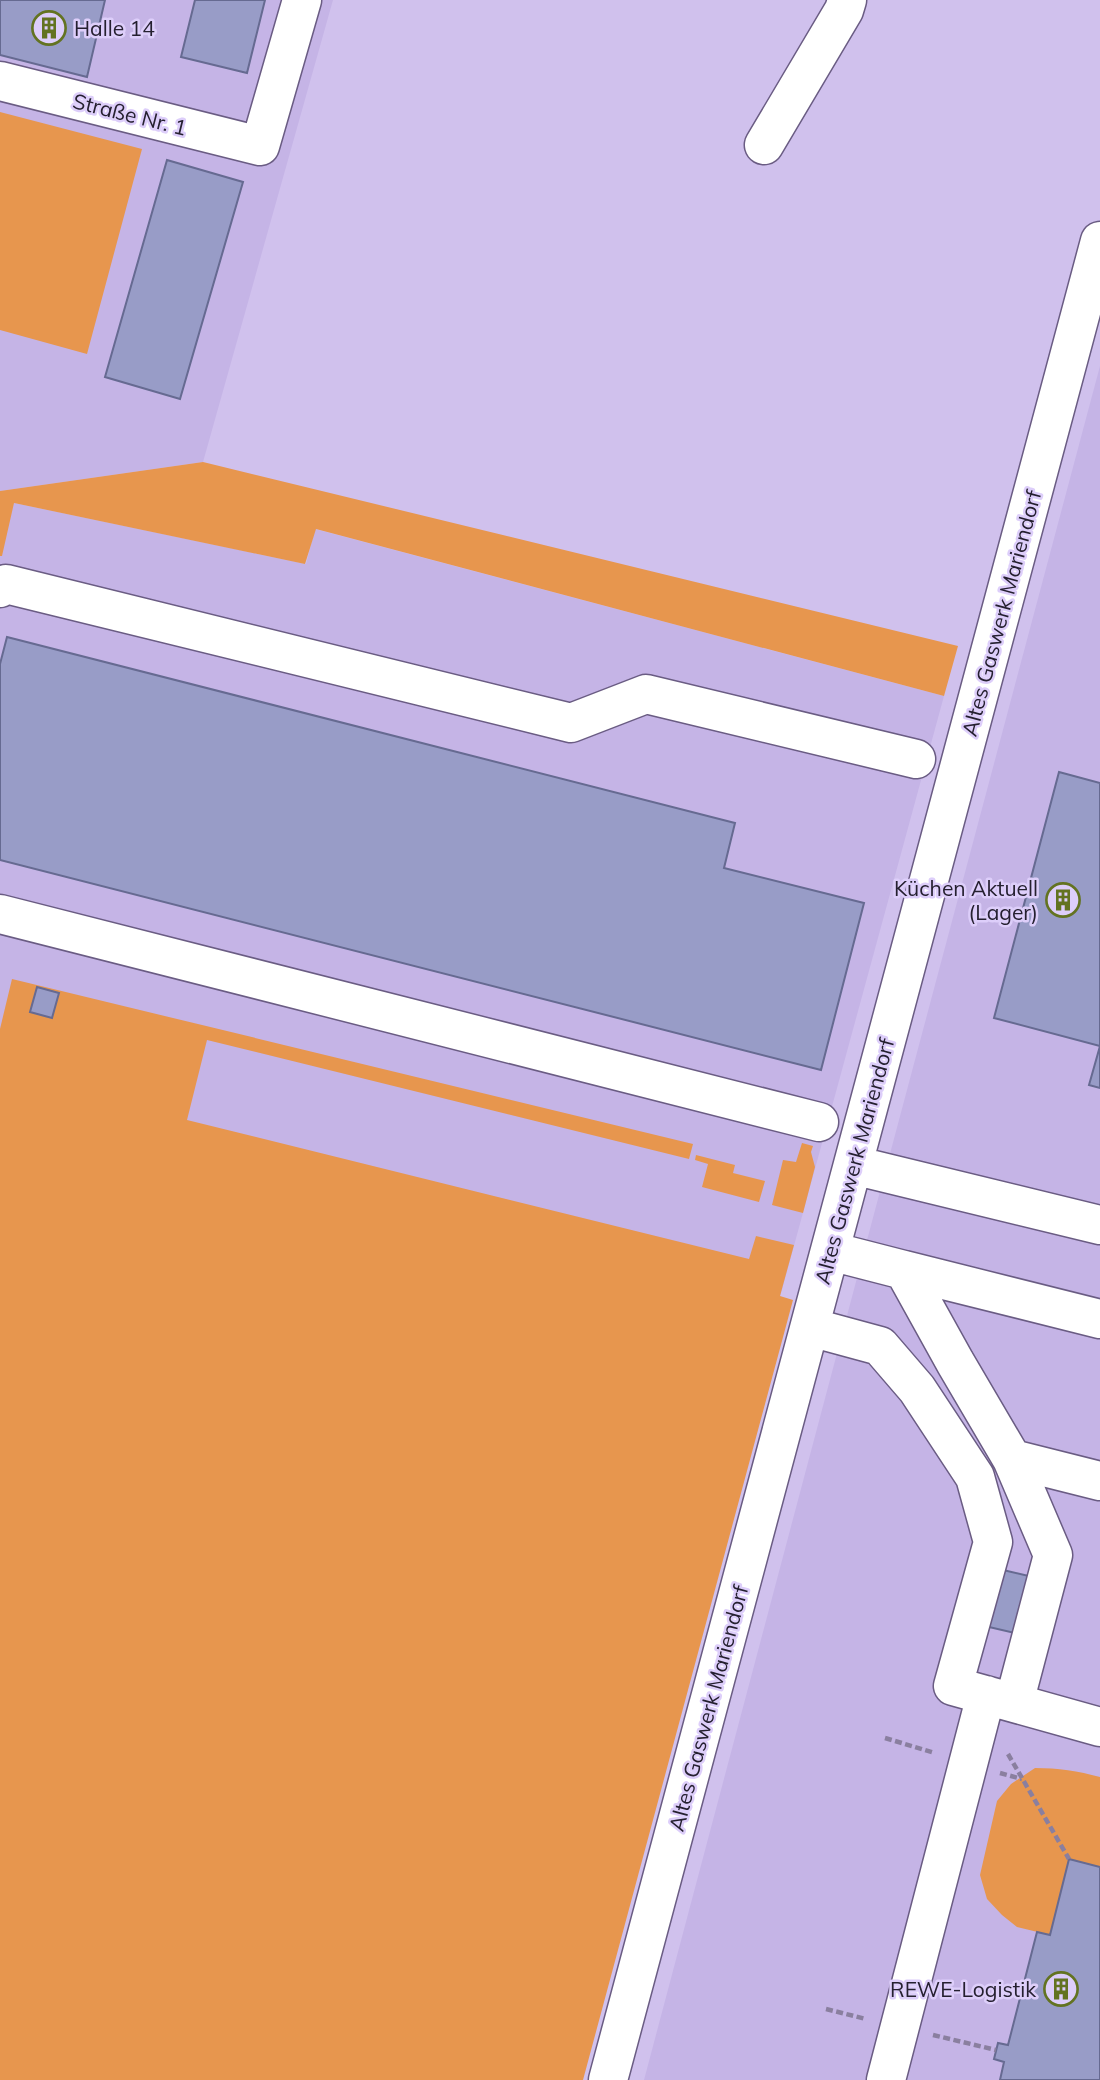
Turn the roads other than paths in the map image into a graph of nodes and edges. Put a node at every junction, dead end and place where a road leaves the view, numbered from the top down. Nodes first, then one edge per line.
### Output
1 (302, 0) edge
2 (847, 0) edge
3 (0, 81) edge
4 (764, 145) dead end
5 (1100, 241) edge
6 (0, 587) edge
7 (916, 760) dead end
8 (0, 914) edge
9 (819, 1122) dead end
10 (853, 1165) junction
11 (1100, 1225) edge
12 (830, 1251) junction
13 (904, 1270) junction
14 (1100, 1319) edge
15 (810, 1327) junction
16 (1013, 1459) junction
17 (1100, 1481) edge
18 (1000, 1699) junction
19 (1100, 1727) edge
20 (608, 2080) edge
21 (886, 2080) edge

1 - 3 street, Straße Nr. 1
2 - 4 street
5 - 10 street, Altes Gaswerk Mariendorf
6 - 7 street
8 - 9 street
10 - 11 street
10 - 12 street, Altes Gaswerk Mariendorf
12 - 13 street
12 - 15 street, Altes Gaswerk Mariendorf
13 - 14 street
13 - 16 street
15 - 18 street
15 - 20 street, Altes Gaswerk Mariendorf
16 - 17 street
16 - 18 street
18 - 19 street
18 - 21 street

